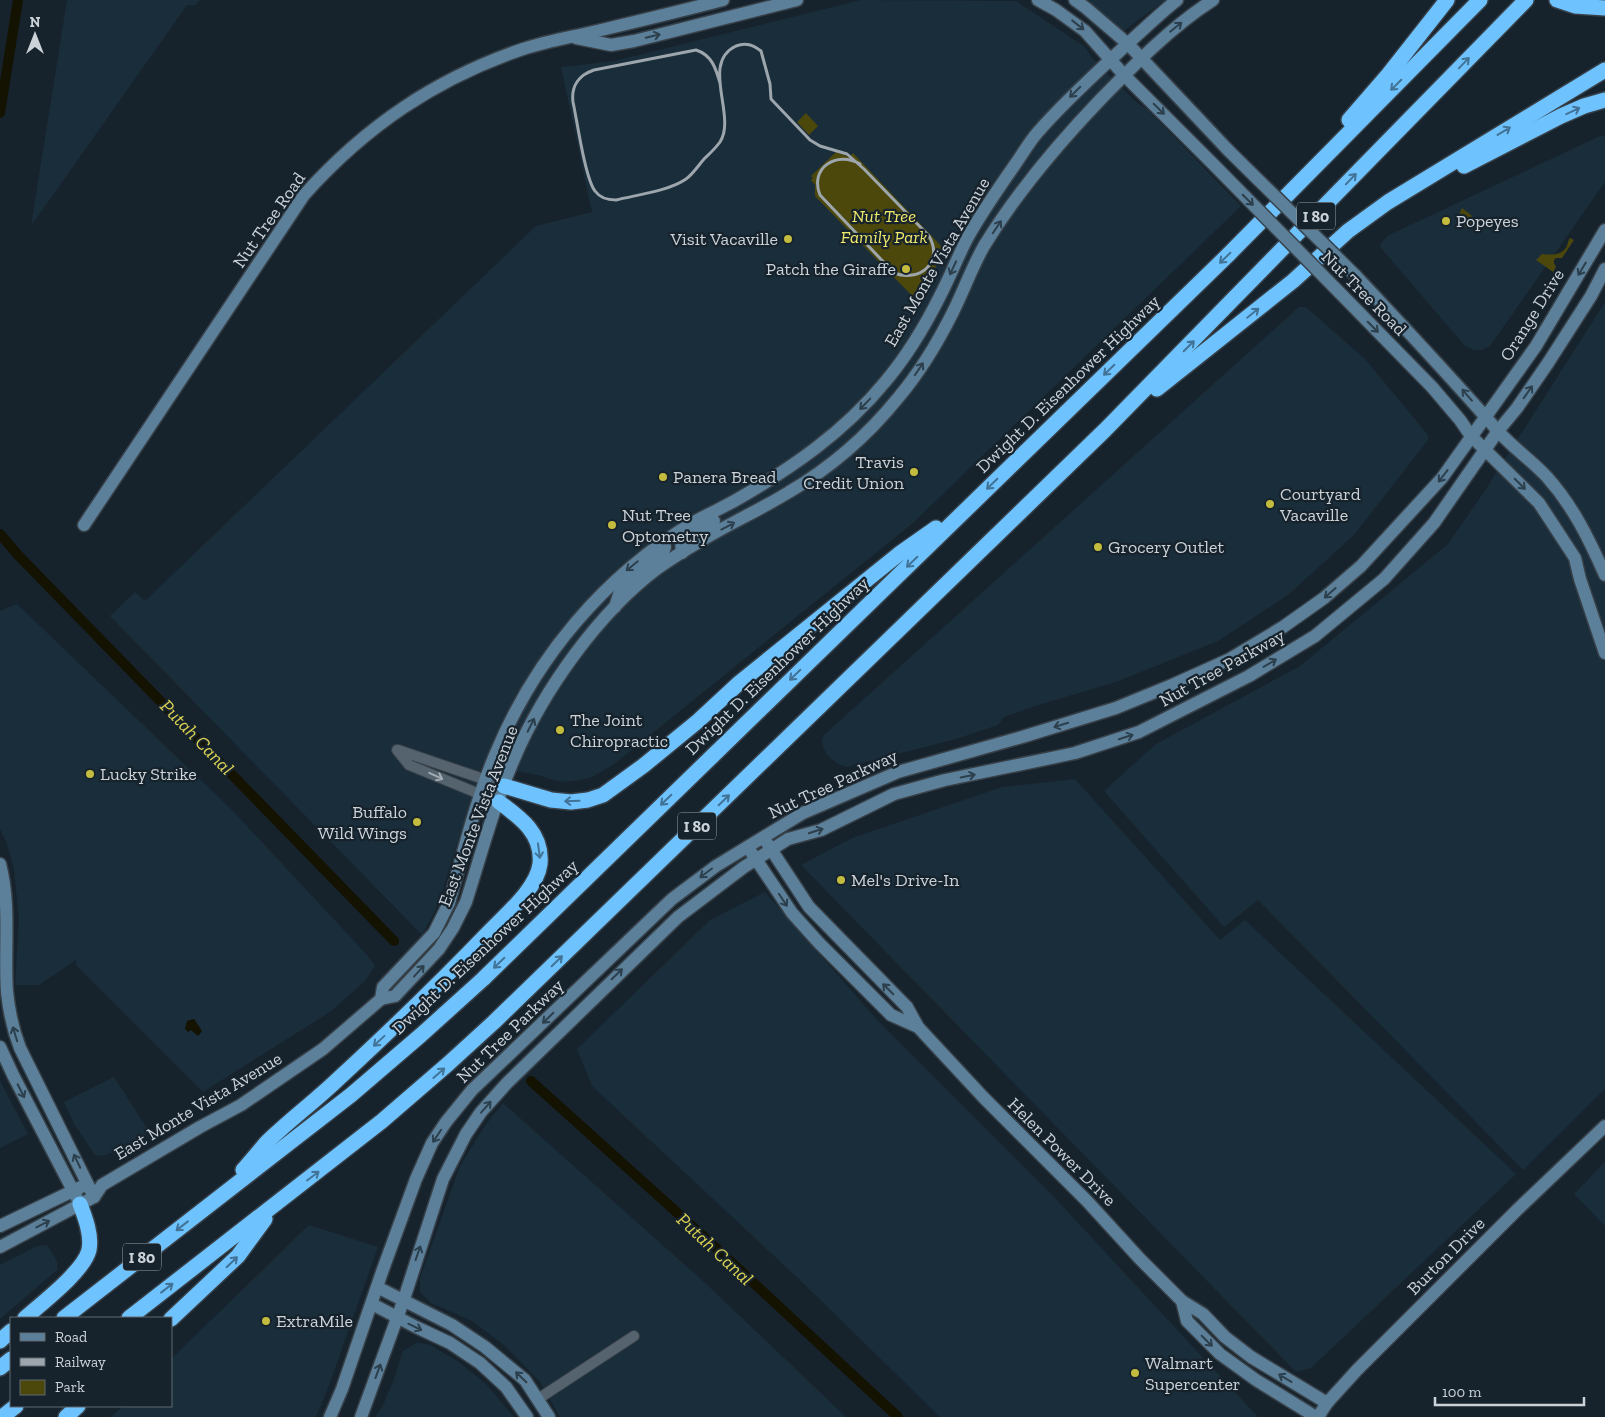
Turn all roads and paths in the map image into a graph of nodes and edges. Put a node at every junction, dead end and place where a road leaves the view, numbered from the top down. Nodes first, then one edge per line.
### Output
1 (723, 0) edge
2 (797, 0) edge
3 (1038, 0) edge
4 (1075, 0) edge
5 (1177, 0) edge
6 (1213, 0) edge
7 (1447, 0) edge
8 (1480, 0) edge
9 (1526, 0) edge
10 (1557, 0) edge
11 (1605, 8) edge
12 (630, 24) junction
13 (571, 38) junction
14 (634, 41) junction
15 (1128, 44) junction
16 (1141, 58) junction
17 (1111, 59) junction
18 (1605, 70) edge
19 (1124, 75) junction
20 (1605, 100) edge
21 (1388, 202) junction
22 (1260, 223) junction
23 (1605, 230) edge
24 (1605, 269) edge
25 (1486, 416) junction
26 (1105, 430) junction
27 (1498, 431) junction
28 (1471, 436) junction
29 (1486, 450) junction
30 (762, 484) junction
31 (972, 503) junction
32 (84, 524) dead end
33 (663, 542) junction
34 (682, 553) junction
35 (1605, 575) edge
36 (614, 609) junction
37 (1605, 653) edge
38 (486, 779) junction
39 (504, 786) junction
40 (480, 795) junction
41 (499, 802) junction
42 (763, 836) junction
43 (747, 846) junction
44 (771, 849) junction
45 (756, 859) junction
46 (1, 868) edge
47 (3, 972) edge
48 (381, 999) junction
49 (918, 1027) junction
50 (0, 1047) edge
51 (1605, 1126) edge
52 (87, 1184) junction
53 (102, 1185) junction
54 (221, 1196) junction
55 (94, 1197) junction
56 (76, 1198) junction
57 (274, 1205) junction
58 (0, 1226) edge
59 (0, 1246) edge
60 (377, 1287) junction
61 (404, 1300) junction
62 (1182, 1301) junction
63 (372, 1304) junction
64 (26, 1317) edge
65 (65, 1317) edge
66 (130, 1317) edge
67 (172, 1318) edge
68 (397, 1318) junction
69 (10, 1332) edge
70 (634, 1336) dead end
71 (0, 1341) edge
72 (10, 1360) edge
73 (0, 1368) edge
74 (538, 1399) junction
75 (1327, 1403) junction
76 (15, 1407) edge
77 (77, 1407) edge
78 (2, 1417) edge
79 (66, 1417) edge
80 (330, 1417) edge
81 (362, 1417) edge
82 (527, 1417) edge
83 (549, 1417) edge
84 (1317, 1417) edge

1 - 12 main road, Nut Tree Road
14 -> 2 main road, Nut Tree Road
3 -> 17 main road, Nut Tree Road
4 - 15 main road, Nut Tree Road
5 - 15 main road, East Monte Vista Avenue
16 -> 6 main road, East Monte Vista Avenue
7 - 22 highway
8 -> 22 highway, Dwight D. Eisenhower Highway / I 80
26 -> 9 highway, I 80
10 - 11 highway
12 - 13 main road, Nut Tree Road
12 - 14 main road
13 - 14 main road, Nut Tree Road
13 - 32 main road, Nut Tree Road
15 - 16 main road, Nut Tree Road
15 - 17 main road, East Monte Vista Avenue
16 - 19 main road, East Monte Vista Avenue
25 -> 16 main road, Nut Tree Road, bridge
17 - 19 main road, Nut Tree Road
17 -> 30 main road, East Monte Vista Avenue
21 -> 18 highway
19 -> 28 main road, Nut Tree Road, bridge
34 -> 19 main road, East Monte Vista Avenue
21 -> 20 highway
26 -> 21 highway
22 -> 31 highway, Dwight D. Eisenhower Highway / I 80
23 -> 25 main road, Orange Drive
27 -> 24 main road
25 - 27 main road, Nut Tree Road
25 - 28 main road, Nut Tree Parkway
57 -> 26 highway, I 80
27 - 29 main road, Nut Tree Parkway
27 - 35 main road, Nut Tree Road
28 - 29 main road, Nut Tree Road
28 -> 42 main road, Nut Tree Parkway
29 -> 37 main road, Nut Tree Road
44 -> 29 main road, Nut Tree Parkway
30 - 33 main road, East Monte Vista Avenue
30 - 34 main road
31 -> 39 highway
31 -> 54 highway, Dwight D. Eisenhower Highway / I 80
33 - 36 main road
33 -> 38 main road, East Monte Vista Avenue
34 - 36 main road, East Monte Vista Avenue
39 -> 36 main road, East Monte Vista Avenue
38 - 39 street
38 - 40 main road, East Monte Vista Avenue
38 -> 40 street
39 - 41 main road, East Monte Vista Avenue
40 - 41 street
40 - 48 main road, East Monte Vista Avenue
48 -> 41 main road, East Monte Vista Avenue
41 -> 54 highway
42 - 43 main road, Nut Tree Parkway
42 - 44 main road, Helen Power Drive
43 - 45 main road, Helen Power Drive
43 -> 60 main road, Nut Tree Parkway
44 - 45 main road, Nut Tree Parkway
49 -> 44 main road, Helen Power Drive
45 -> 49 main road, Helen Power Drive
61 -> 45 main road, Nut Tree Parkway
46 - 47 main road
52 -> 47 main road
48 - 53 main road, East Monte Vista Avenue
49 - 62 main road, Helen Power Drive
50 -> 56 main road
51 - 75 main road, Burton Drive
52 - 53 main road
52 - 55 main road
52 - 56 main road, East Monte Vista Avenue
53 - 55 main road, East Monte Vista Avenue
54 -> 65 highway, Dwight D. Eisenhower Highway / I 80
55 - 56 main road, East Monte Vista Avenue
56 - 58 main road, East Monte Vista Avenue
59 -> 56 main road, East Monte Vista Avenue
56 - 64 highway
66 -> 57 highway, I 80
67 -> 57 highway
60 - 61 main road
60 - 63 main road, Nut Tree Parkway
61 - 68 main road, Nut Tree Parkway
74 -> 61 main road
75 -> 62 main road, Helen Power Drive
62 -> 84 main road, Helen Power Drive
63 - 68 main road
63 - 80 main road, Nut Tree Parkway
81 -> 68 main road, Nut Tree Parkway
68 -> 82 main road
69 - 71 highway
70 - 74 street
72 - 73 highway
74 - 83 main road
75 - 84 main road, Burton Drive
76 - 78 highway
77 - 79 highway

